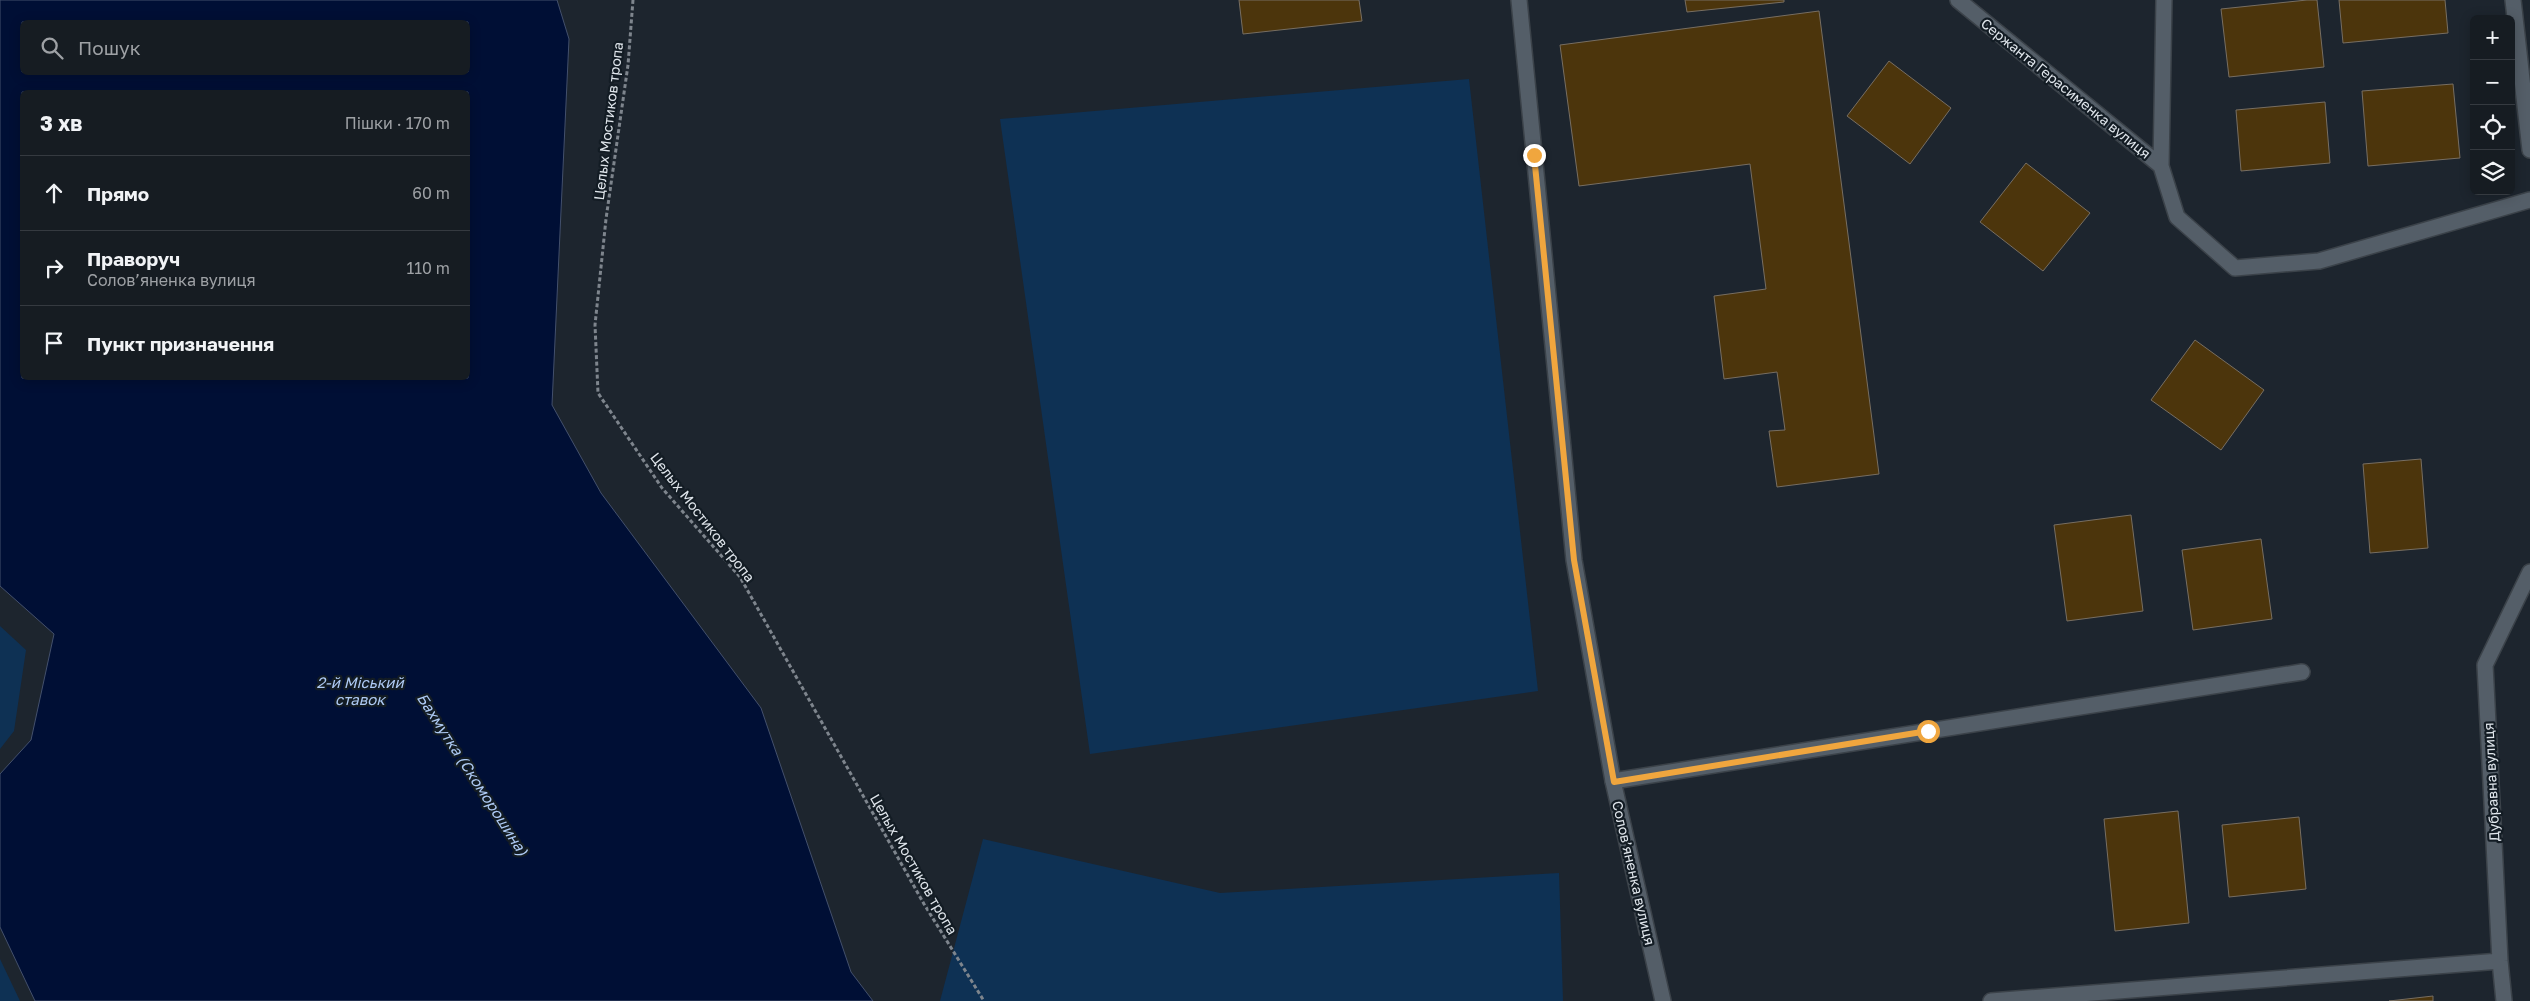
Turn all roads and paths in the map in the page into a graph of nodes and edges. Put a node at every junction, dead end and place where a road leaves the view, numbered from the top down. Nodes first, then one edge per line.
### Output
1 (633, 0) edge
2 (1519, 0) edge
3 (1958, 0) edge
4 (2164, 0) edge
5 (2513, 0) edge
6 (2530, 150) edge
7 (2161, 166) junction
8 (2530, 200) edge
9 (2530, 572) edge
10 (2302, 672) dead end
11 (1614, 782) junction
12 (2500, 961) junction
13 (984, 1001) edge
14 (1663, 1001) edge
15 (1991, 1001) edge
16 (2504, 1001) edge

1 - 13 path, Целых Мостиков тропа
2 - 11 street, Солов’яненка вулиця
3 - 7 street, Сержанта Герасименка вулиця
4 - 7 street, Сержанта Герасименка вулиця
5 - 6 street
7 - 8 street
9 - 12 street, Дубравна вулиця
10 - 11 street
11 - 14 street, Солов’яненка вулиця
12 - 15 street
12 - 16 street, Дубравна вулиця

